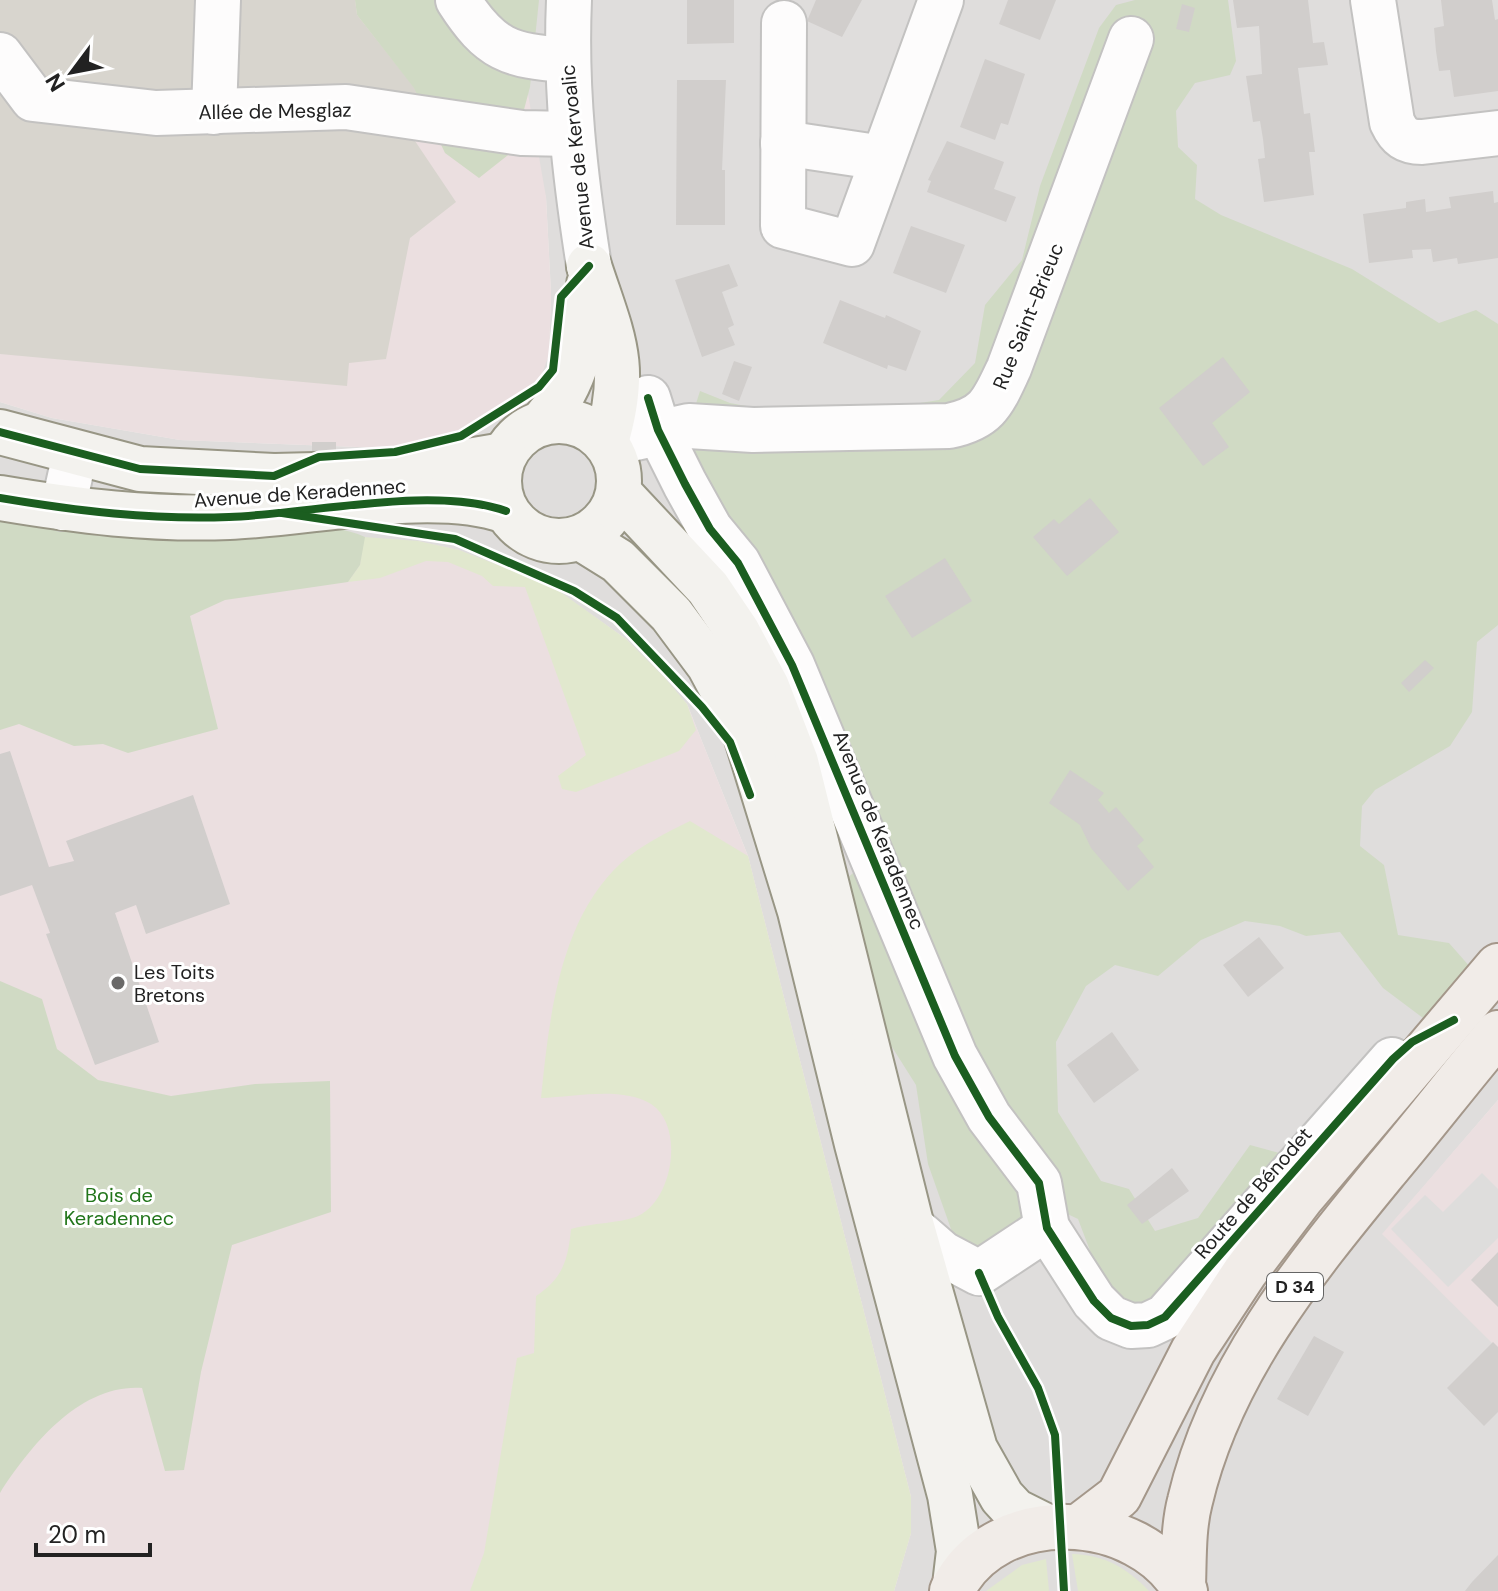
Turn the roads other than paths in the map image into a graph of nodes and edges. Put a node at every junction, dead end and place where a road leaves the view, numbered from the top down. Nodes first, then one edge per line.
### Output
1 (218, 0) edge
2 (458, 0) edge
3 (569, 0) edge
4 (941, 0) edge
5 (1373, 0) edge
6 (784, 23) dead end
7 (1131, 39) dead end
8 (0, 55) edge
9 (566, 60) junction
10 (214, 112) junction
11 (1498, 133) edge
12 (571, 134) junction
13 (783, 143) junction
14 (883, 158) junction
15 (589, 266) junction
16 (653, 414) junction
17 (543, 422) junction
18 (0, 432) edge
19 (608, 445) junction
20 (75, 454) junction
21 (504, 455) junction
22 (619, 493) junction
23 (0, 498) edge
24 (63, 508) junction
25 (506, 511) junction
26 (581, 538) junction
27 (1498, 966) edge
28 (1454, 1020) junction
29 (1498, 1033) edge
30 (912, 1227) junction
31 (1047, 1228) junction
32 (1074, 1274) joint
33 (1064, 1526) junction
34 (953, 1588) edge
35 (1184, 1588) edge

1 - 10 street
2 - 9 street
3 - 9 street, Avenue de Kervoalic
4 - 14 street
5 - 11 street
6 - 13 street
7 - 16 street, Rue Saint-Brieuc
8 - 10 street, Allée de Mesglaz
9 - 12 street, Avenue de Kervoalic
10 - 12 street, Allée de Mesglaz
12 - 15 street, Avenue de Kervoalic
13 - 14 street
13 - 14 street
15 - 17 street, Avenue de Kervoalic
15 - 19 street, Avenue de Kervoalic
16 - 19 street, Rue Saint-Brieuc
16 - 31 street, Avenue de Keradennec
17 - 19 street
17 - 21 street
18 - 20 street, Avenue de Keradennec
19 - 22 street
20 - 21 street, Avenue de Keradennec
20 - 24 street
21 - 25 street
22 - 26 street
22 - 30 street
23 - 24 street, Avenue de Keradennec
24 - 25 street, Avenue de Keradennec
25 - 26 street
26 - 34 street
27 - 28 main road, Route de Bénodet / D 34
28 - 32 street, Route de Bénodet
28 - 33 main road, Route de Bénodet / D 34
29 - 35 main road, D 34
30 - 31 street
30 - 33 street
31 - 32 street, Avenue de Keradennec
33 - 34 main road
33 - 35 main road

